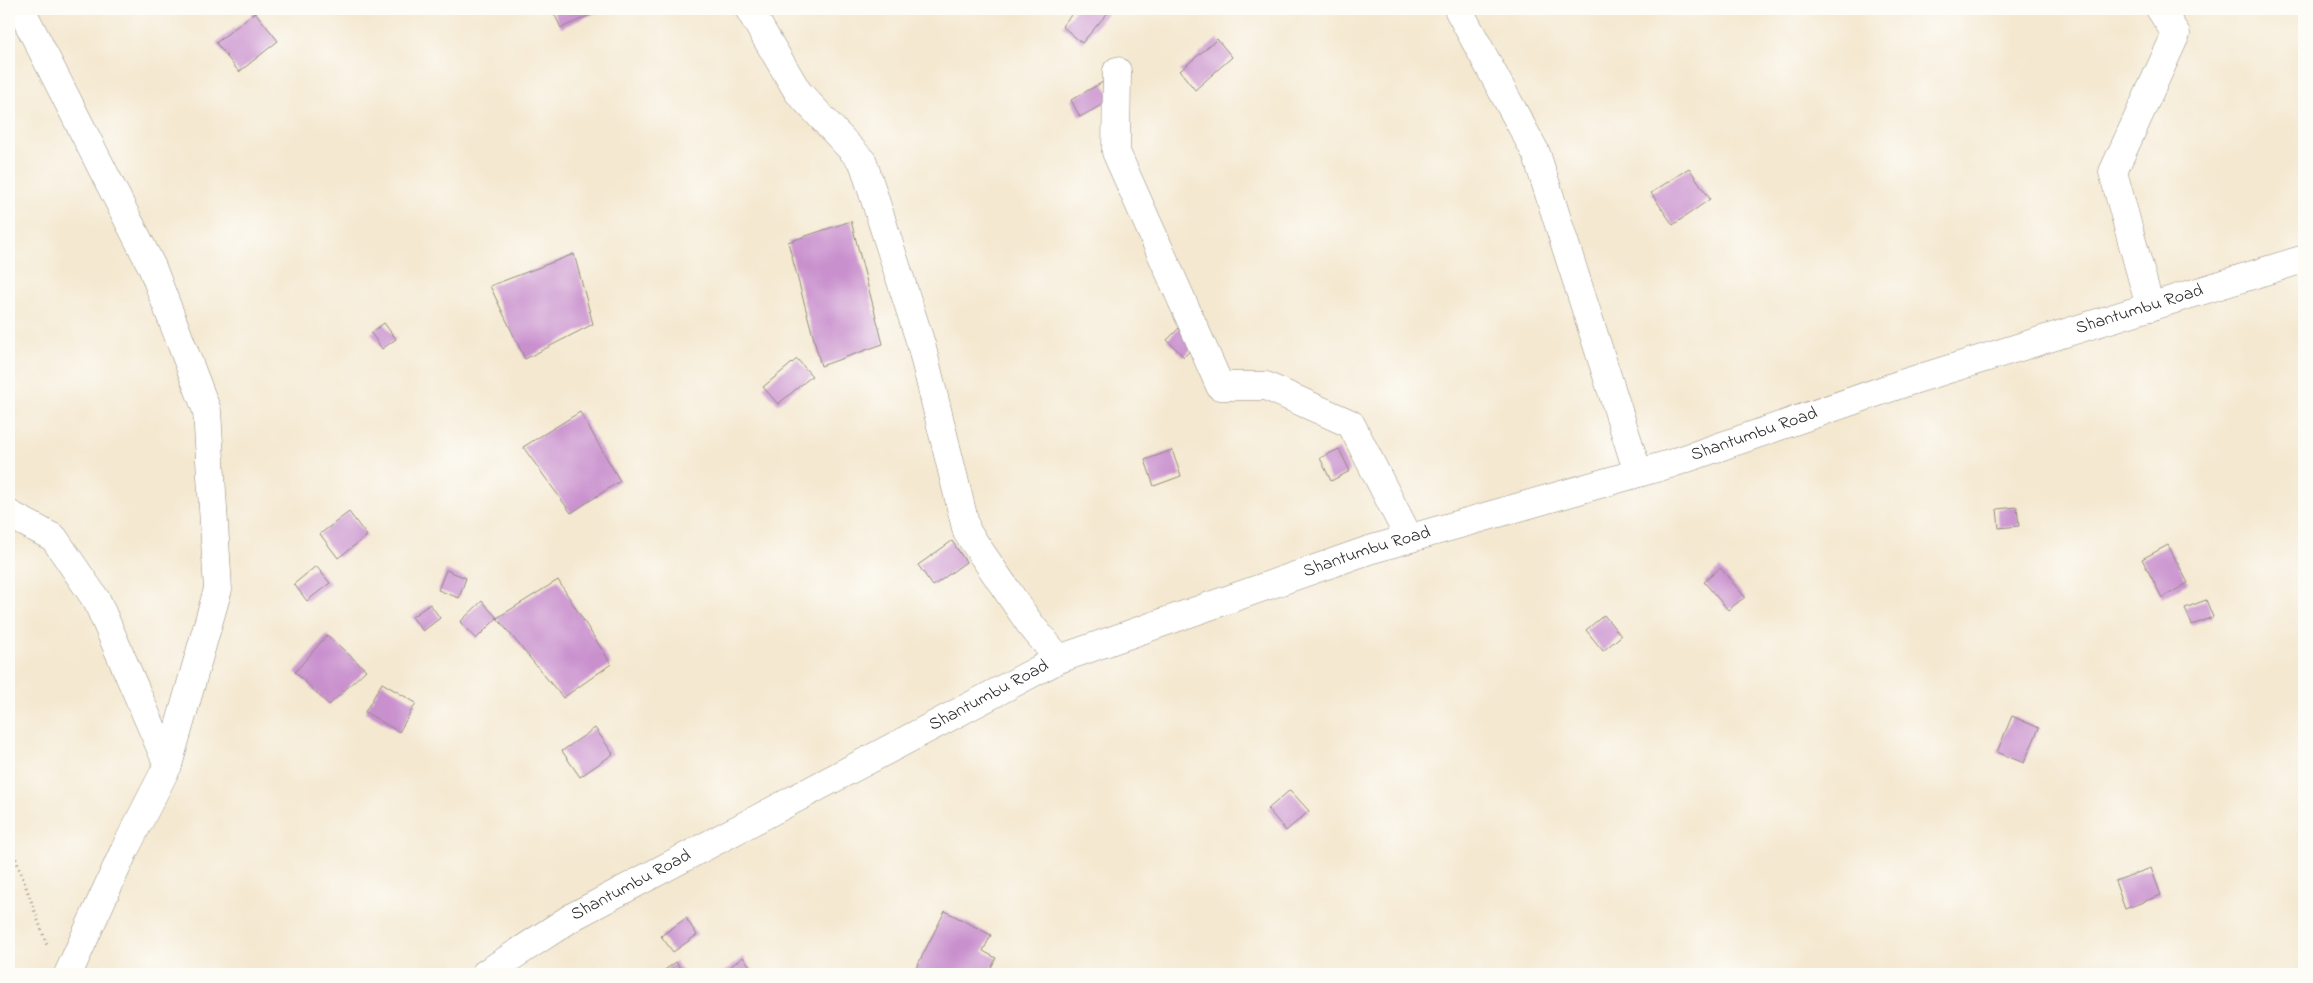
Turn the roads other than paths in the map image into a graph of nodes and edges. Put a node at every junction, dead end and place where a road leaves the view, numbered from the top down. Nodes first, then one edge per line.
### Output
1 (21, 9) edge
2 (750, 9) edge
3 (1458, 9) edge
4 (2160, 9) edge
5 (1117, 72) dead end
6 (2304, 259) edge
7 (2150, 307) junction
8 (1638, 473) junction
9 (9, 514) edge
10 (1409, 538) junction
11 (1058, 659) junction
12 (168, 765) junction
13 (68, 974) edge
14 (485, 974) edge

1 - 12 street
2 - 11 street
3 - 8 street
4 - 7 street
5 - 10 street
6 - 7 street, Shantumbu Road
7 - 8 street, Shantumbu Road
8 - 10 street, Shantumbu Road
9 - 12 street
10 - 11 street, Shantumbu Road
11 - 14 street, Shantumbu Road
12 - 13 street

